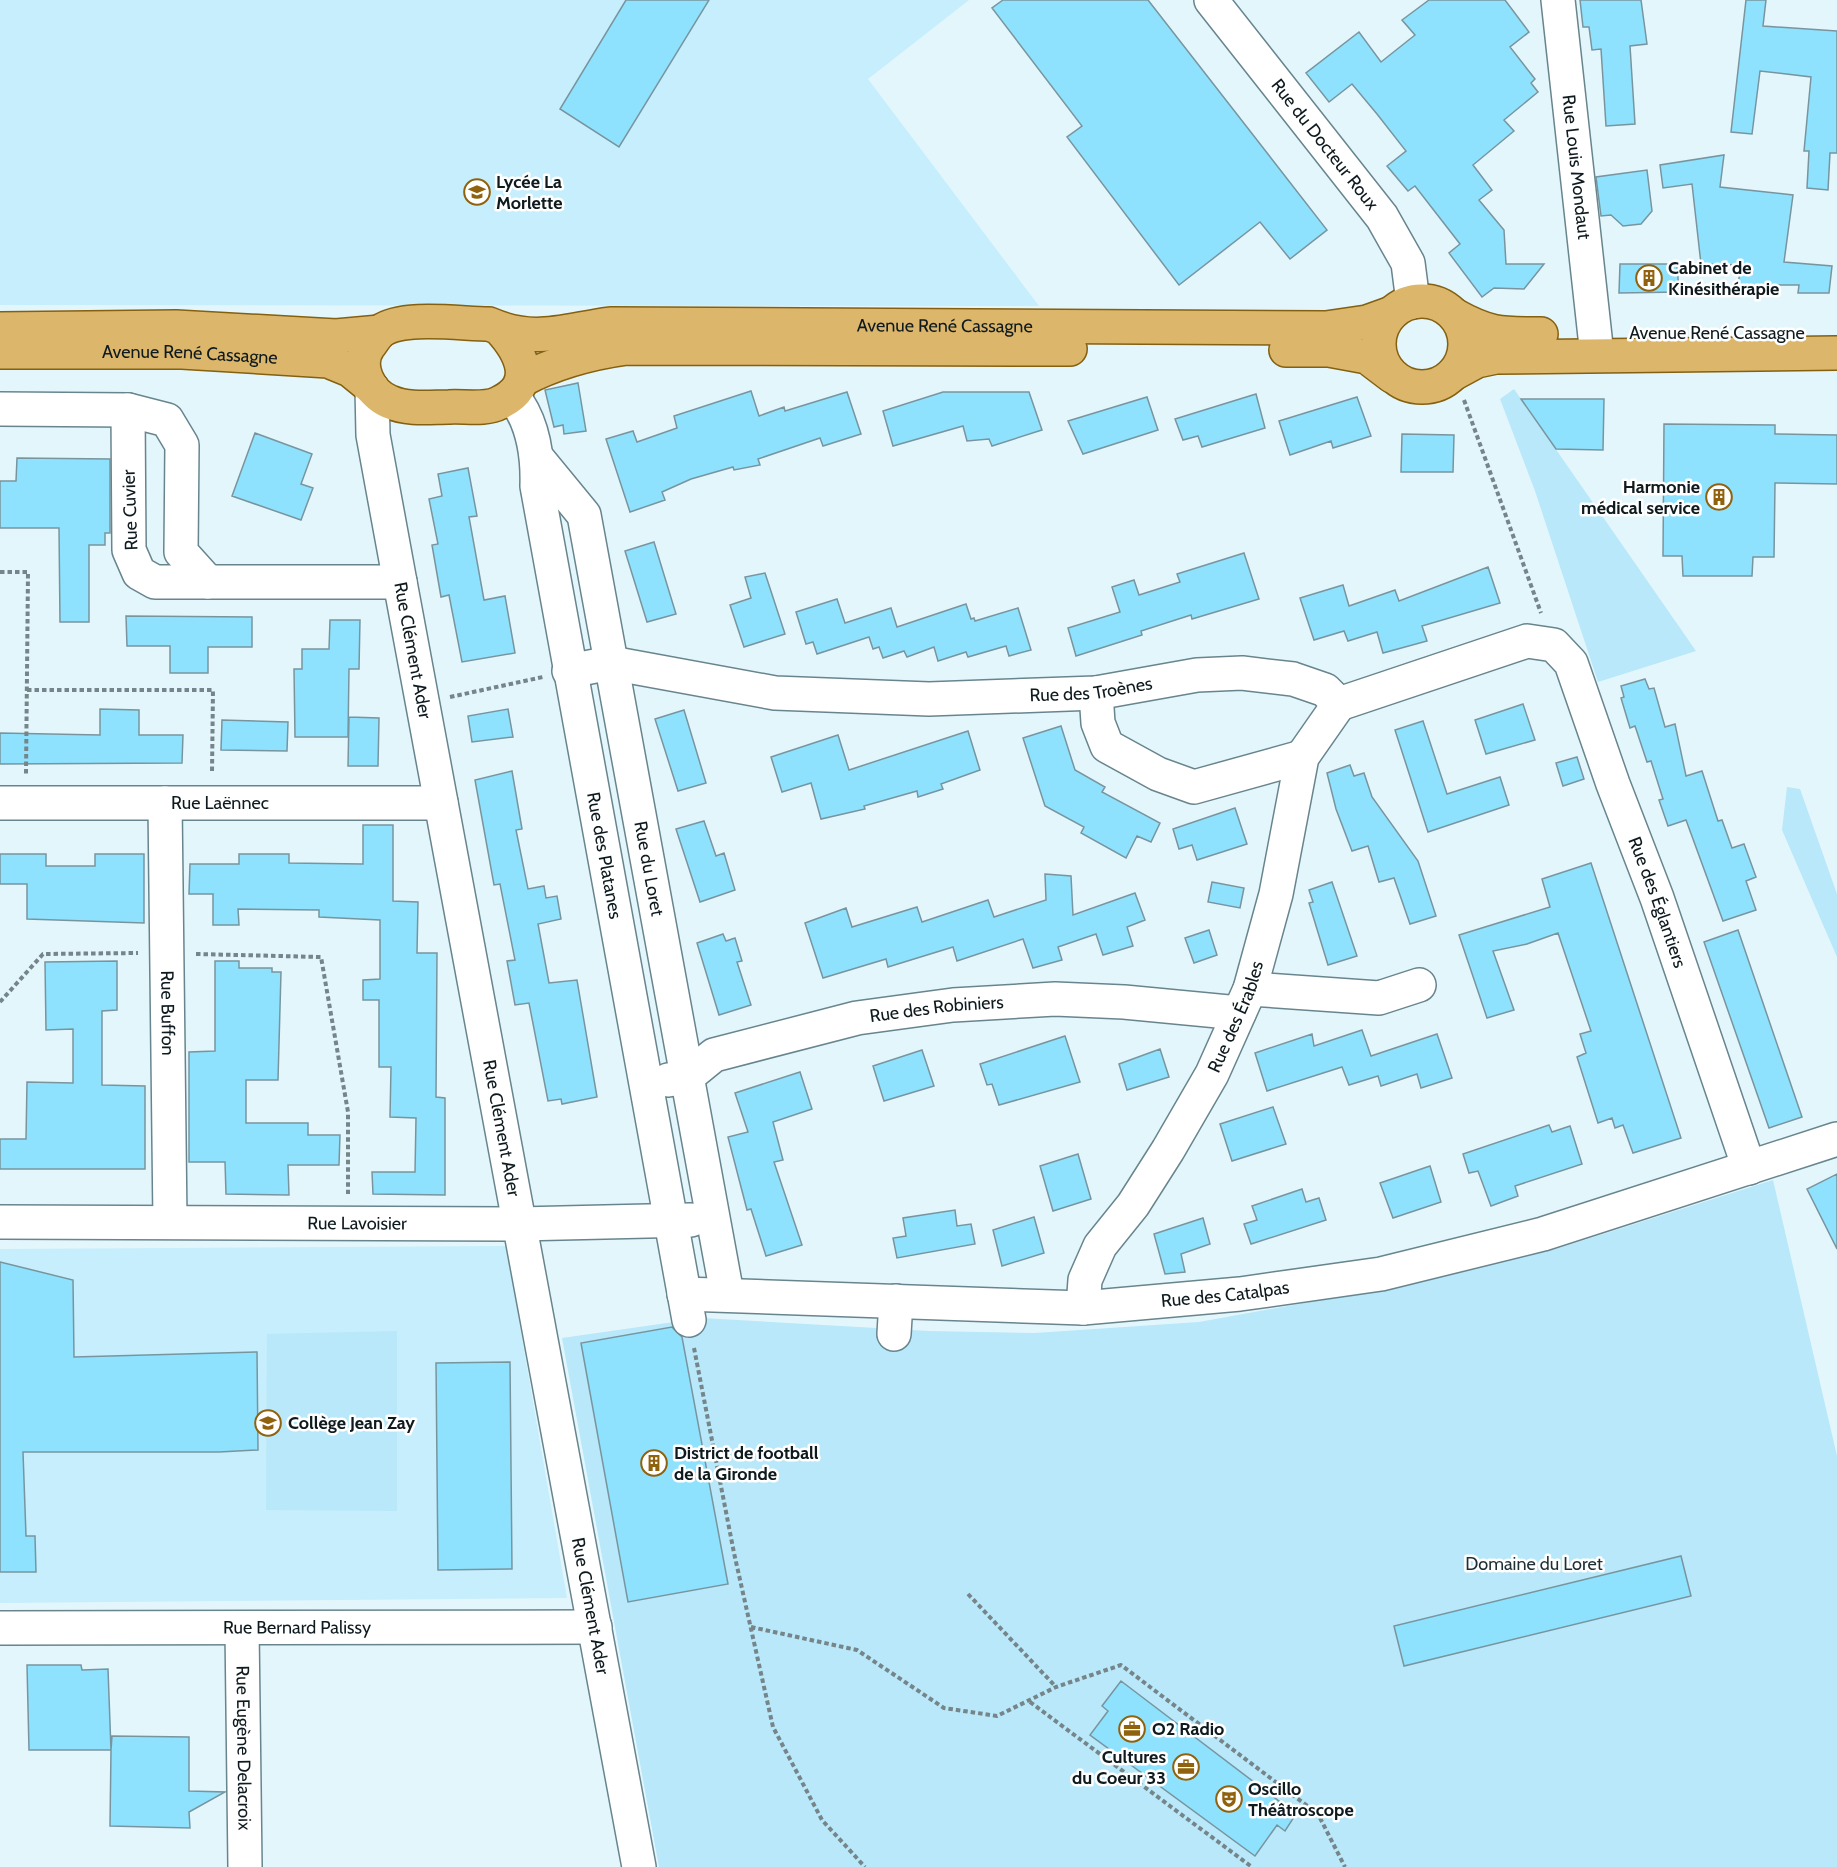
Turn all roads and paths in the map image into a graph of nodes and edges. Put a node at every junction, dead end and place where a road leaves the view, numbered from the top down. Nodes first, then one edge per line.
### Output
1 (1211, 0) edge
2 (1558, 0) edge
3 (1402, 308) junction
4 (1454, 315) junction
5 (0, 329) edge
6 (500, 329) junction
7 (380, 332) junction
8 (1837, 333) edge
9 (1597, 344) junction
10 (0, 352) edge
11 (1837, 353) edge
12 (1453, 374) junction
13 (1392, 376) junction
14 (372, 388) junction
15 (517, 388) junction
16 (0, 409) edge
17 (128, 410) junction
18 (538, 459) junction
19 (0, 572) edge
20 (208, 582) junction
21 (399, 582) junction
22 (1554, 645) junction
23 (611, 663) junction
24 (558, 674) junction
25 (27, 690) junction
26 (1096, 693) junction
27 (444, 699) dead end
28 (1339, 704) junction
29 (1302, 757) junction
30 (212, 784) dead end
31 (13, 794) edge
32 (165, 803) junction
33 (441, 803) junction
34 (140, 953) dead end
35 (186, 953) dead end
36 (1419, 985) dead end
37 (1245, 1001) junction
38 (0, 1002) edge
39 (687, 1077) junction
40 (646, 1084) junction
41 (1837, 1139) edge
42 (1749, 1168) junction
43 (348, 1204) dead end
44 (713, 1218) junction
45 (0, 1222) edge
46 (170, 1222) junction
47 (671, 1222) junction
48 (519, 1224) junction
49 (727, 1294) junction
50 (896, 1301) junction
51 (687, 1307) junction
52 (1083, 1308) junction
53 (894, 1334) dead end
54 (968, 1594) dead end
55 (595, 1627) junction
56 (751, 1627) junction
57 (0, 1628) edge
58 (242, 1628) junction
59 (1056, 1687) junction
60 (1030, 1702) junction
61 (245, 1867) edge
62 (639, 1867) edge
63 (865, 1867) edge
64 (1252, 1867) edge
65 (1345, 1867) edge

1 - 3 street, Rue du Docteur Roux
2 - 9 street, Rue Louis Mondaut
3 - 4 main road, Avenue René Cassagne
3 - 6 main road, Avenue René Cassagne
3 - 13 main road
4 - 9 main road, Avenue René Cassagne
4 - 12 main road
5 - 7 main road, Avenue René Cassagne
6 - 7 main road, Avenue René Cassagne
6 - 15 main road
7 - 14 main road
8 - 9 main road, Avenue René Cassagne
9 - 11 main road, Avenue René Cassagne
9 - 12 main road, Avenue René Cassagne
10 - 14 main road, Avenue René Cassagne
12 - 13 main road, Avenue René Cassagne
12 - 22 path
13 - 15 main road, Avenue René Cassagne
14 - 15 main road, Avenue René Cassagne
14 - 21 street, Rue Clément Ader
15 - 18 street, Rue des Platanes
16 - 17 street
17 - 20 street
17 - 20 street, Rue Cuvier
18 - 23 street, Rue du Loret
18 - 24 street, Rue des Platanes
19 - 25 path
20 - 21 street, Rue Cuvier
21 - 33 street, Rue Clément Ader
22 - 28 street
22 - 42 street, Rue des Églantiers
23 - 24 street
23 - 26 street, Rue des Troènes
23 - 39 street, Rue du Loret
24 - 27 path
24 - 40 street, Rue des Platanes
25 - 30 path
25 - 31 path
26 - 28 street, Rue des Troènes
26 - 29 street
28 - 29 street, Rue des Érables
29 - 37 street, Rue des Érables
31 - 32 street, Rue Laënnec
32 - 33 street, Rue Laënnec
32 - 46 street, Rue Buffon
33 - 48 street, Rue Clément Ader
34 - 38 path
35 - 43 path
36 - 37 street, Rue des Robiniers
37 - 39 street, Rue des Robiniers
37 - 52 street, Rue des Érables
39 - 40 street, Rue des Robiniers
39 - 44 street, Rue du Loret
40 - 47 street, Rue des Platanes
41 - 42 street, Rue des Catalpas
42 - 52 street, Rue des Catalpas
44 - 47 street, Rue Lavoisier
44 - 49 street, Rue du Loret
45 - 46 street, Rue Lavoisier
46 - 48 street, Rue Lavoisier
47 - 48 street, Rue Lavoisier
47 - 51 street, Rue des Platanes
48 - 55 street, Rue Clément Ader
49 - 50 street, Rue des Catalpas
49 - 51 street, Rue des Catalpas
50 - 52 street, Rue des Catalpas
50 - 53 street
51 - 56 path
54 - 59 path
55 - 58 street, Rue Bernard Palissy
55 - 62 street, Rue Clément Ader
56 - 60 path
56 - 63 path
57 - 58 street, Rue Bernard Palissy
58 - 61 street, Rue Eugène Delacroix
59 - 60 path
59 - 65 path
60 - 64 path

